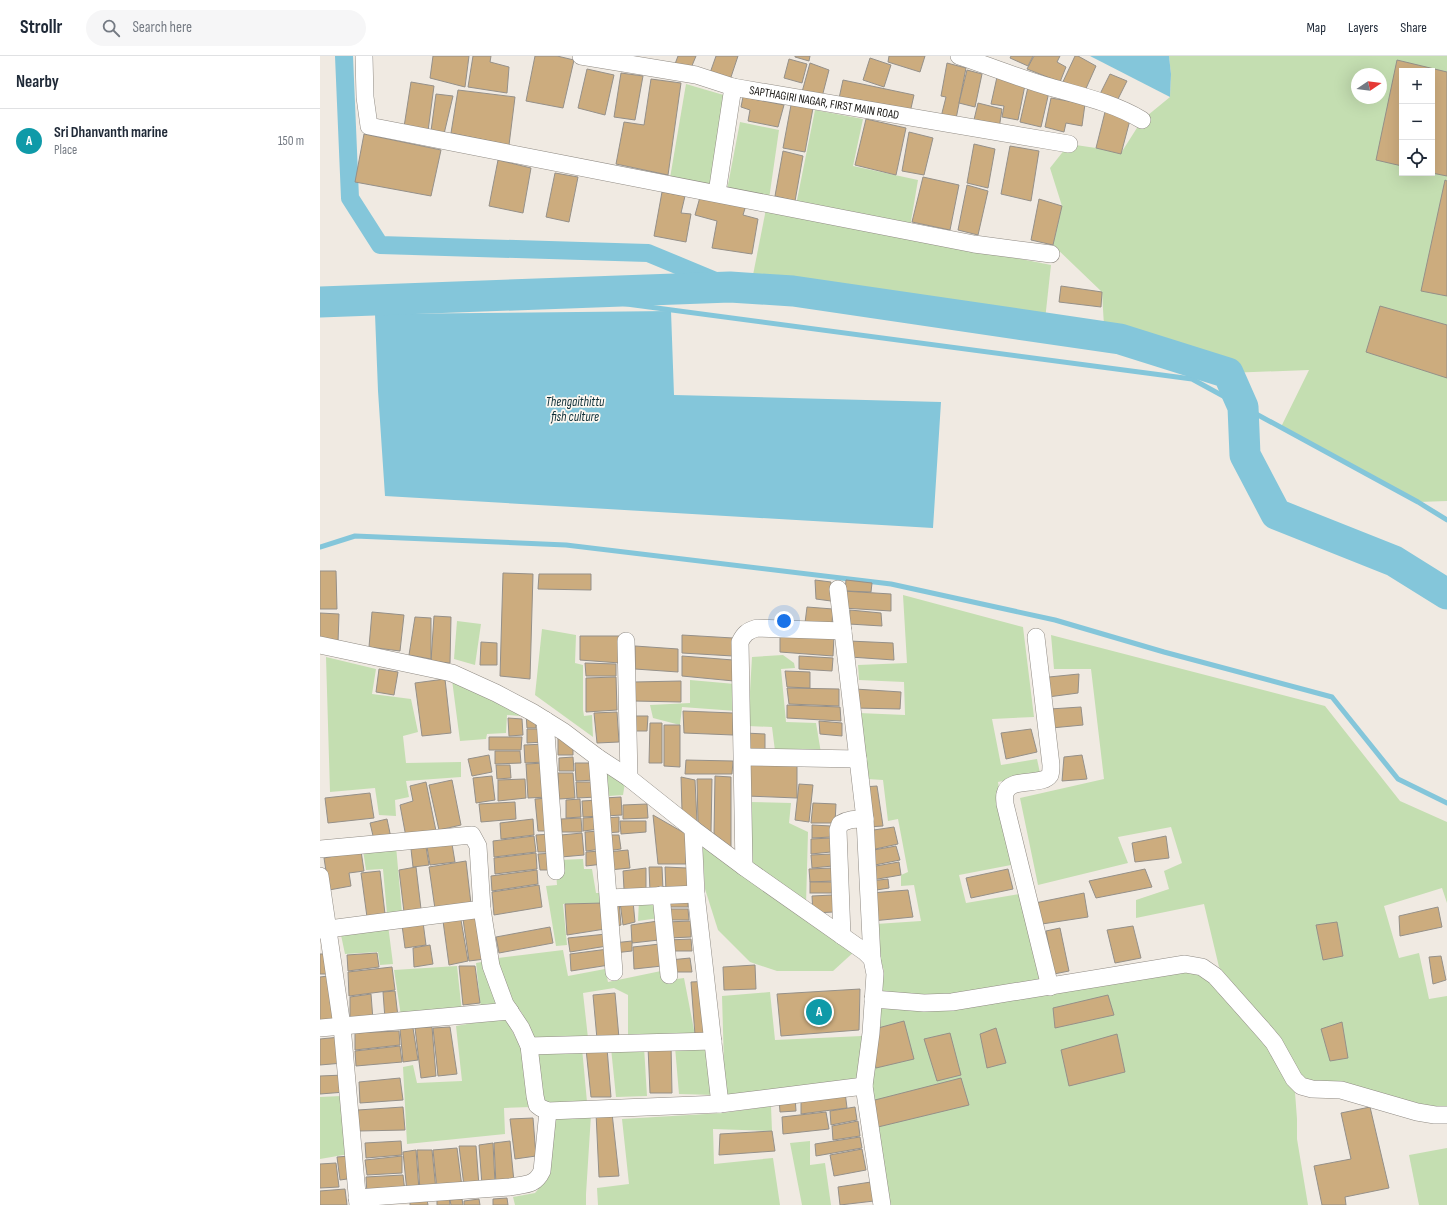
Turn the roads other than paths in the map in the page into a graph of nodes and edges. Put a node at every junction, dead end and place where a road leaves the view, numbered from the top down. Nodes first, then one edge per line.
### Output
1 (364, 56) edge
2 (581, 56) edge
3 (959, 56) edge
4 (733, 87) junction
5 (1142, 120) dead end
6 (1069, 144) dead end
7 (717, 193) junction
8 (1051, 254) dead end
9 (838, 589) dead end
10 (843, 631) junction
11 (1036, 637) dead end
12 (626, 641) dead end
13 (320, 645) edge
14 (545, 720) junction
15 (597, 757) junction
16 (743, 757) junction
17 (858, 759) junction
18 (628, 778) junction
19 (865, 819) junction
20 (694, 829) junction
21 (320, 849) edge
22 (744, 867) junction
23 (556, 870) dead end
24 (320, 876) edge
25 (696, 894) junction
26 (661, 895) junction
27 (609, 898) junction
28 (482, 909) junction
29 (324, 929) edge
30 (842, 936) junction
31 (872, 959) junction
32 (614, 972) dead end
33 (669, 975) dead end
34 (1050, 987) junction
35 (873, 999) junction
36 (510, 1011) junction
37 (342, 1026) junction
38 (320, 1028) edge
39 (713, 1041) junction
40 (529, 1046) junction
41 (864, 1086) junction
42 (720, 1104) junction
43 (548, 1111) junction
44 (1447, 1115) edge
45 (358, 1202) edge
46 (882, 1205) edge

1 - 7 street
2 - 4 street, SAPTHAGIRI NAGAR, FIRST MAIN ROAD
3 - 5 street
4 - 6 street, SAPTHAGIRI NAGAR, FIRST MAIN ROAD
4 - 7 street
7 - 8 street
9 - 10 street
10 - 16 street
10 - 17 street
11 - 34 street
12 - 18 street
13 - 14 street
14 - 15 street
14 - 23 street
15 - 18 street
15 - 27 street
16 - 17 street
16 - 22 street
17 - 19 street
18 - 20 street
19 - 30 street
19 - 31 street
20 - 22 street
20 - 25 street
21 - 28 street
22 - 30 street
24 - 29 street
25 - 26 street
25 - 39 street
26 - 27 street
26 - 33 street
27 - 32 street
28 - 29 street
28 - 36 street
29 - 37 street
30 - 31 street
31 - 35 street
34 - 35 street
34 - 44 street
35 - 41 street
36 - 37 street
36 - 40 street
37 - 38 street
37 - 45 street
39 - 40 street
39 - 42 street
40 - 43 street
41 - 42 street
41 - 46 street
42 - 43 street
43 - 45 street

